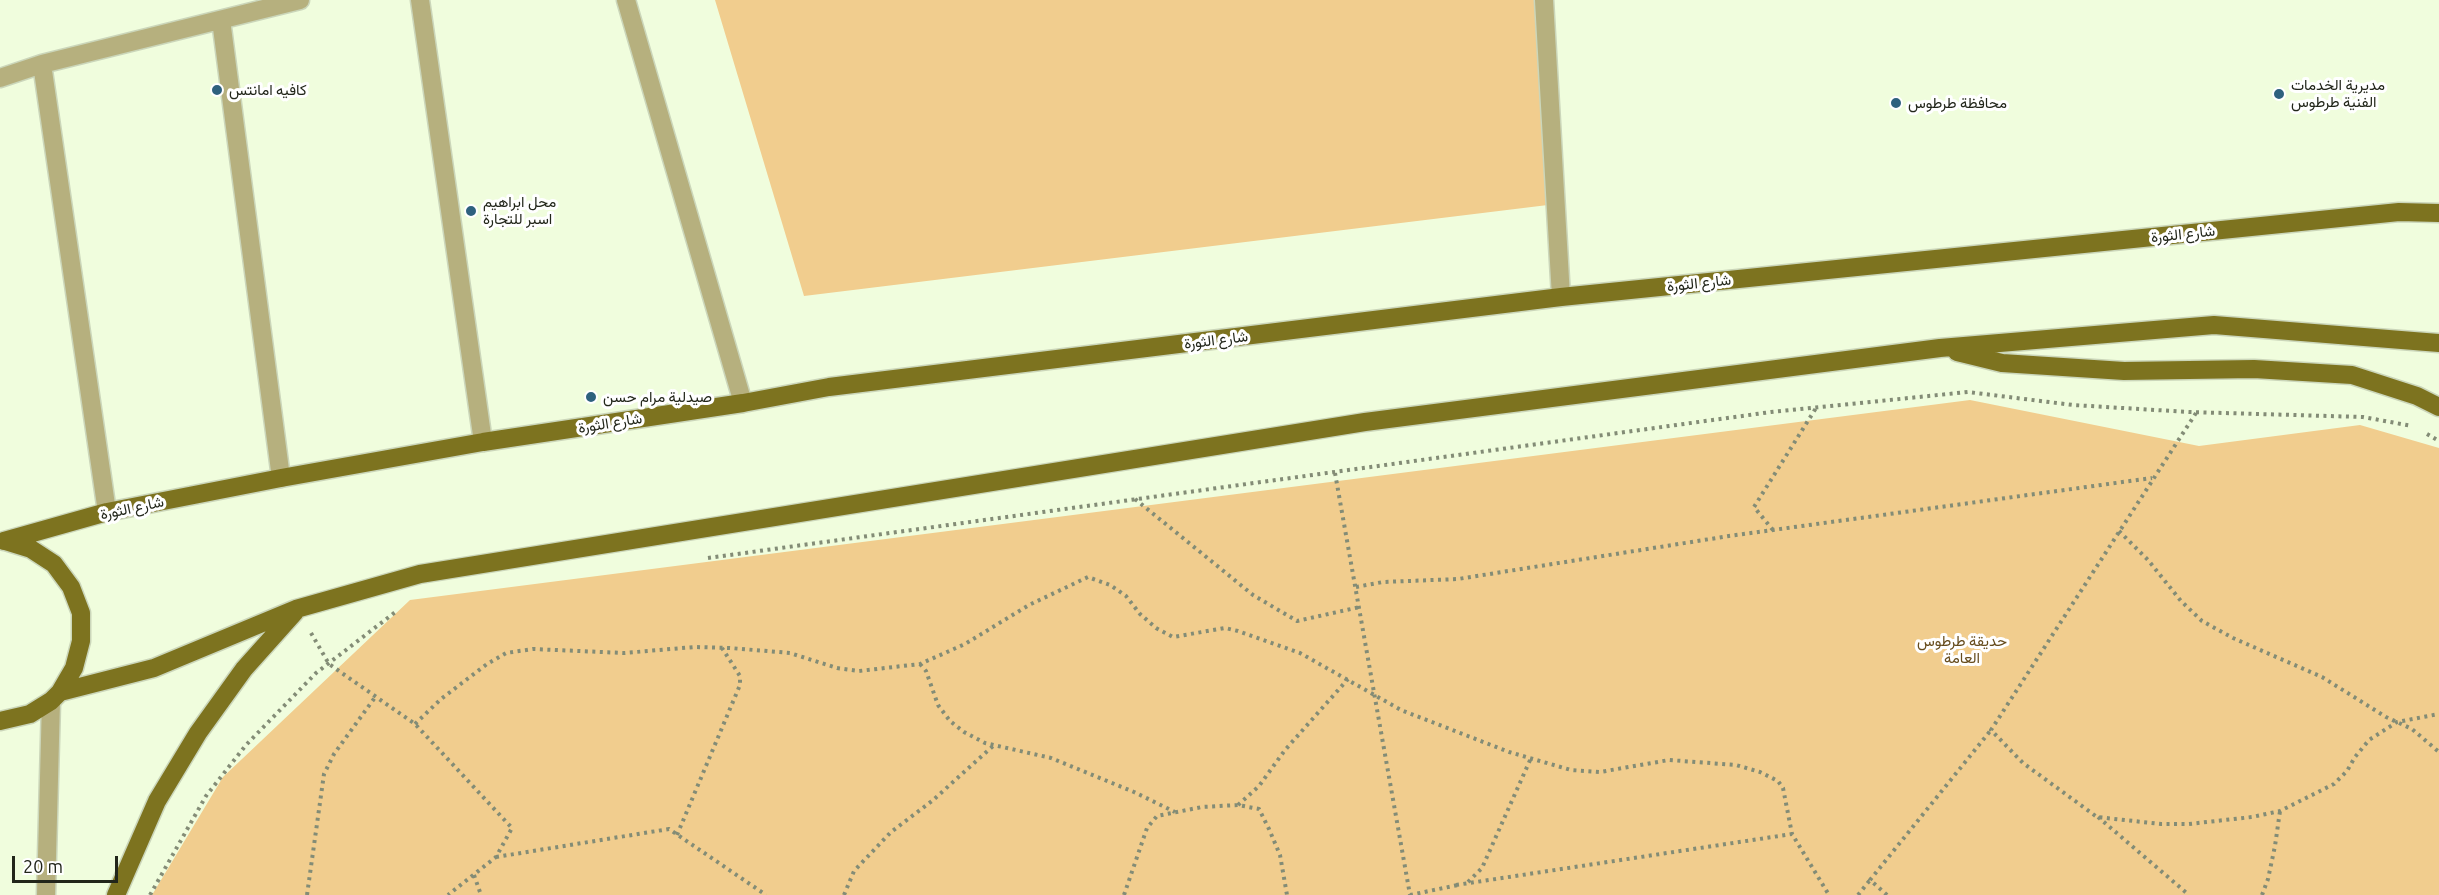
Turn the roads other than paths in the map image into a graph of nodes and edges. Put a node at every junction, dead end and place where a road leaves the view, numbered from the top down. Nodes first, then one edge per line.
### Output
1 (300, 0) edge
2 (420, 0) edge
3 (626, 0) edge
4 (1544, 0) edge
5 (221, 20) junction
6 (42, 64) junction
7 (0, 78) edge
8 (2439, 213) edge
9 (1561, 297) junction
10 (2439, 343) edge
11 (1940, 348) junction
12 (744, 403) junction
13 (2439, 407) edge
14 (483, 442) junction
15 (281, 478) junction
16 (107, 512) junction
17 (2, 541) edge
18 (297, 609) junction
19 (55, 696) junction
20 (0, 722) edge
21 (46, 895) edge
22 (116, 895) edge

1 - 5 street
2 - 14 street
3 - 12 street
4 - 9 street
5 - 6 street
5 - 15 street
6 - 7 street
6 - 16 street
8 - 9 main road, شارع الثورة
9 - 12 main road, شارع الثورة
10 - 11 main road
11 - 13 main road
11 - 18 main road
12 - 14 main road, شارع الثورة
14 - 15 main road, شارع الثورة
15 - 16 main road, شارع الثورة
16 - 17 main road, شارع الثورة
17 - 19 main road
18 - 19 main road
18 - 22 main road
19 - 20 main road
19 - 21 street

